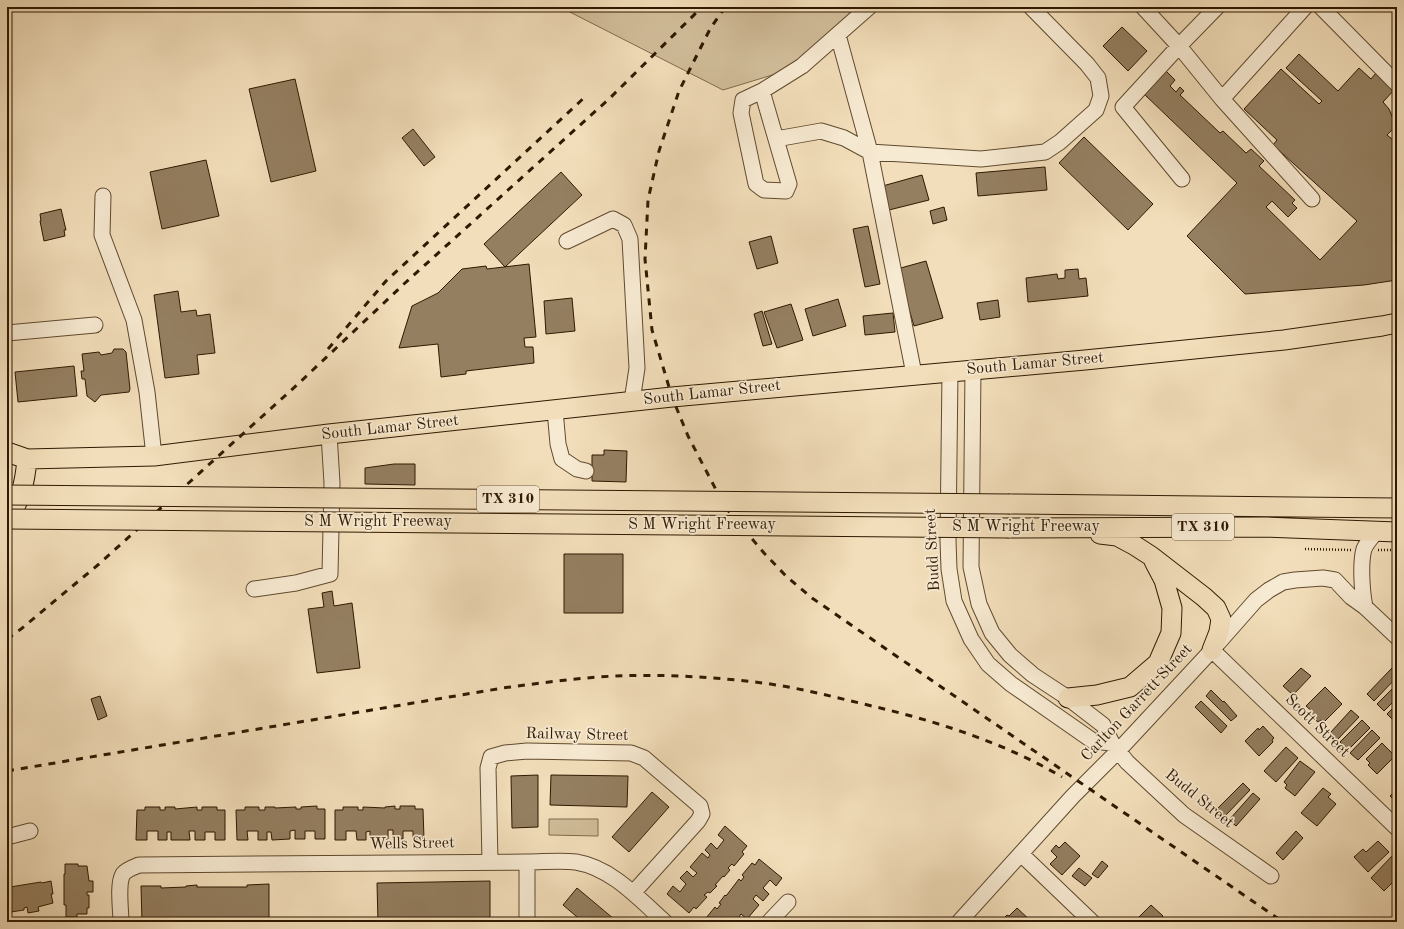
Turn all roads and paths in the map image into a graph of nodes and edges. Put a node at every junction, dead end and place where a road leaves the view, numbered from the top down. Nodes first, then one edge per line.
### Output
1 (870, 7) edge
2 (1031, 7) edge
3 (1143, 7) edge
4 (1217, 7) edge
5 (1305, 7) edge
6 (1321, 7) edge
7 (838, 35) junction
8 (1179, 46) junction
9 (1397, 84) edge
10 (762, 91) junction
11 (1222, 99) junction
12 (776, 139) junction
13 (870, 152) junction
14 (1182, 179) dead end
15 (103, 196) dead end
16 (1312, 199) dead end
17 (567, 241) dead end
18 (1397, 323) edge
19 (95, 325) dead end
20 (7, 333) edge
21 (973, 369) junction
22 (950, 372) junction
23 (914, 374) junction
24 (632, 401) junction
25 (555, 410) junction
26 (329, 434) junction
27 (7, 452) edge
28 (154, 456) junction
29 (27, 459) junction
30 (586, 471) dead end
31 (7, 495) edge
32 (1397, 508) edge
33 (7, 519) edge
34 (1009, 528) junction
35 (1377, 531) junction
36 (1397, 532) edge
37 (1305, 549) dead end
38 (1357, 550) dead end
39 (1377, 550) dead end
40 (1397, 550) edge
41 (1151, 556) junction
42 (254, 589) dead end
43 (1365, 606) junction
44 (1397, 637) edge
45 (1212, 650) junction
46 (1068, 698) junction
47 (1115, 747) junction
48 (1397, 828) edge
49 (30, 831) dead end
50 (7, 837) edge
51 (1021, 854) junction
52 (490, 862) junction
53 (527, 862) junction
54 (1271, 876) dead end
55 (632, 893) junction
56 (788, 902) dead end
57 (121, 922) edge
58 (528, 922) edge
59 (664, 922) edge
60 (769, 922) edge
61 (958, 922) edge
62 (1092, 922) edge

1 - 7 street
2 - 13 street
3 - 8 street
4 - 8 street
5 - 11 street
6 - 9 street
7 - 10 street
7 - 13 street
8 - 11 street
8 - 14 street
10 - 12 street
10 - 12 street
11 - 16 street
12 - 13 street
13 - 23 street
15 - 28 street
17 - 24 street
18 - 21 main road, South Lamar Street
19 - 20 street
21 - 22 main road, South Lamar Street
21 - 46 street, Budd Street
22 - 23 main road, South Lamar Street
22 - 47 street, Budd Street
23 - 24 main road, South Lamar Street
24 - 25 main road, South Lamar Street
25 - 26 main road, South Lamar Street
25 - 30 street
26 - 28 main road, South Lamar Street
26 - 42 street
27 - 29 main road
28 - 29 main road, South Lamar Street
29 - 33 main road
31 - 32 main road, S M Wright Freeway / TX 310, bridge
33 - 34 main road, S M Wright Freeway / TX 310, bridge
34 - 35 main road, S M Wright Freeway / TX 310
34 - 41 main road
35 - 36 main road, S M Wright Freeway / TX 310
35 - 43 street
37 - 38 path
39 - 40 path
41 - 45 main road
41 - 46 main road
43 - 44 street, Carlton Garrett Street
43 - 45 street, Carlton Garrett Street
45 - 47 street, Carlton Garrett Street
45 - 48 street, Scott Street
46 - 47 street, Budd Street
47 - 51 street, Carlton Garrett Street
47 - 54 street, Budd Street
49 - 50 street
51 - 61 street, Carlton Garrett Street
51 - 62 street
52 - 53 street, Wells Street
52 - 55 street, Railway Street
52 - 57 street, Wells Street
53 - 55 street, Wells Street
53 - 58 street
55 - 59 street, Wells Street
56 - 60 street

